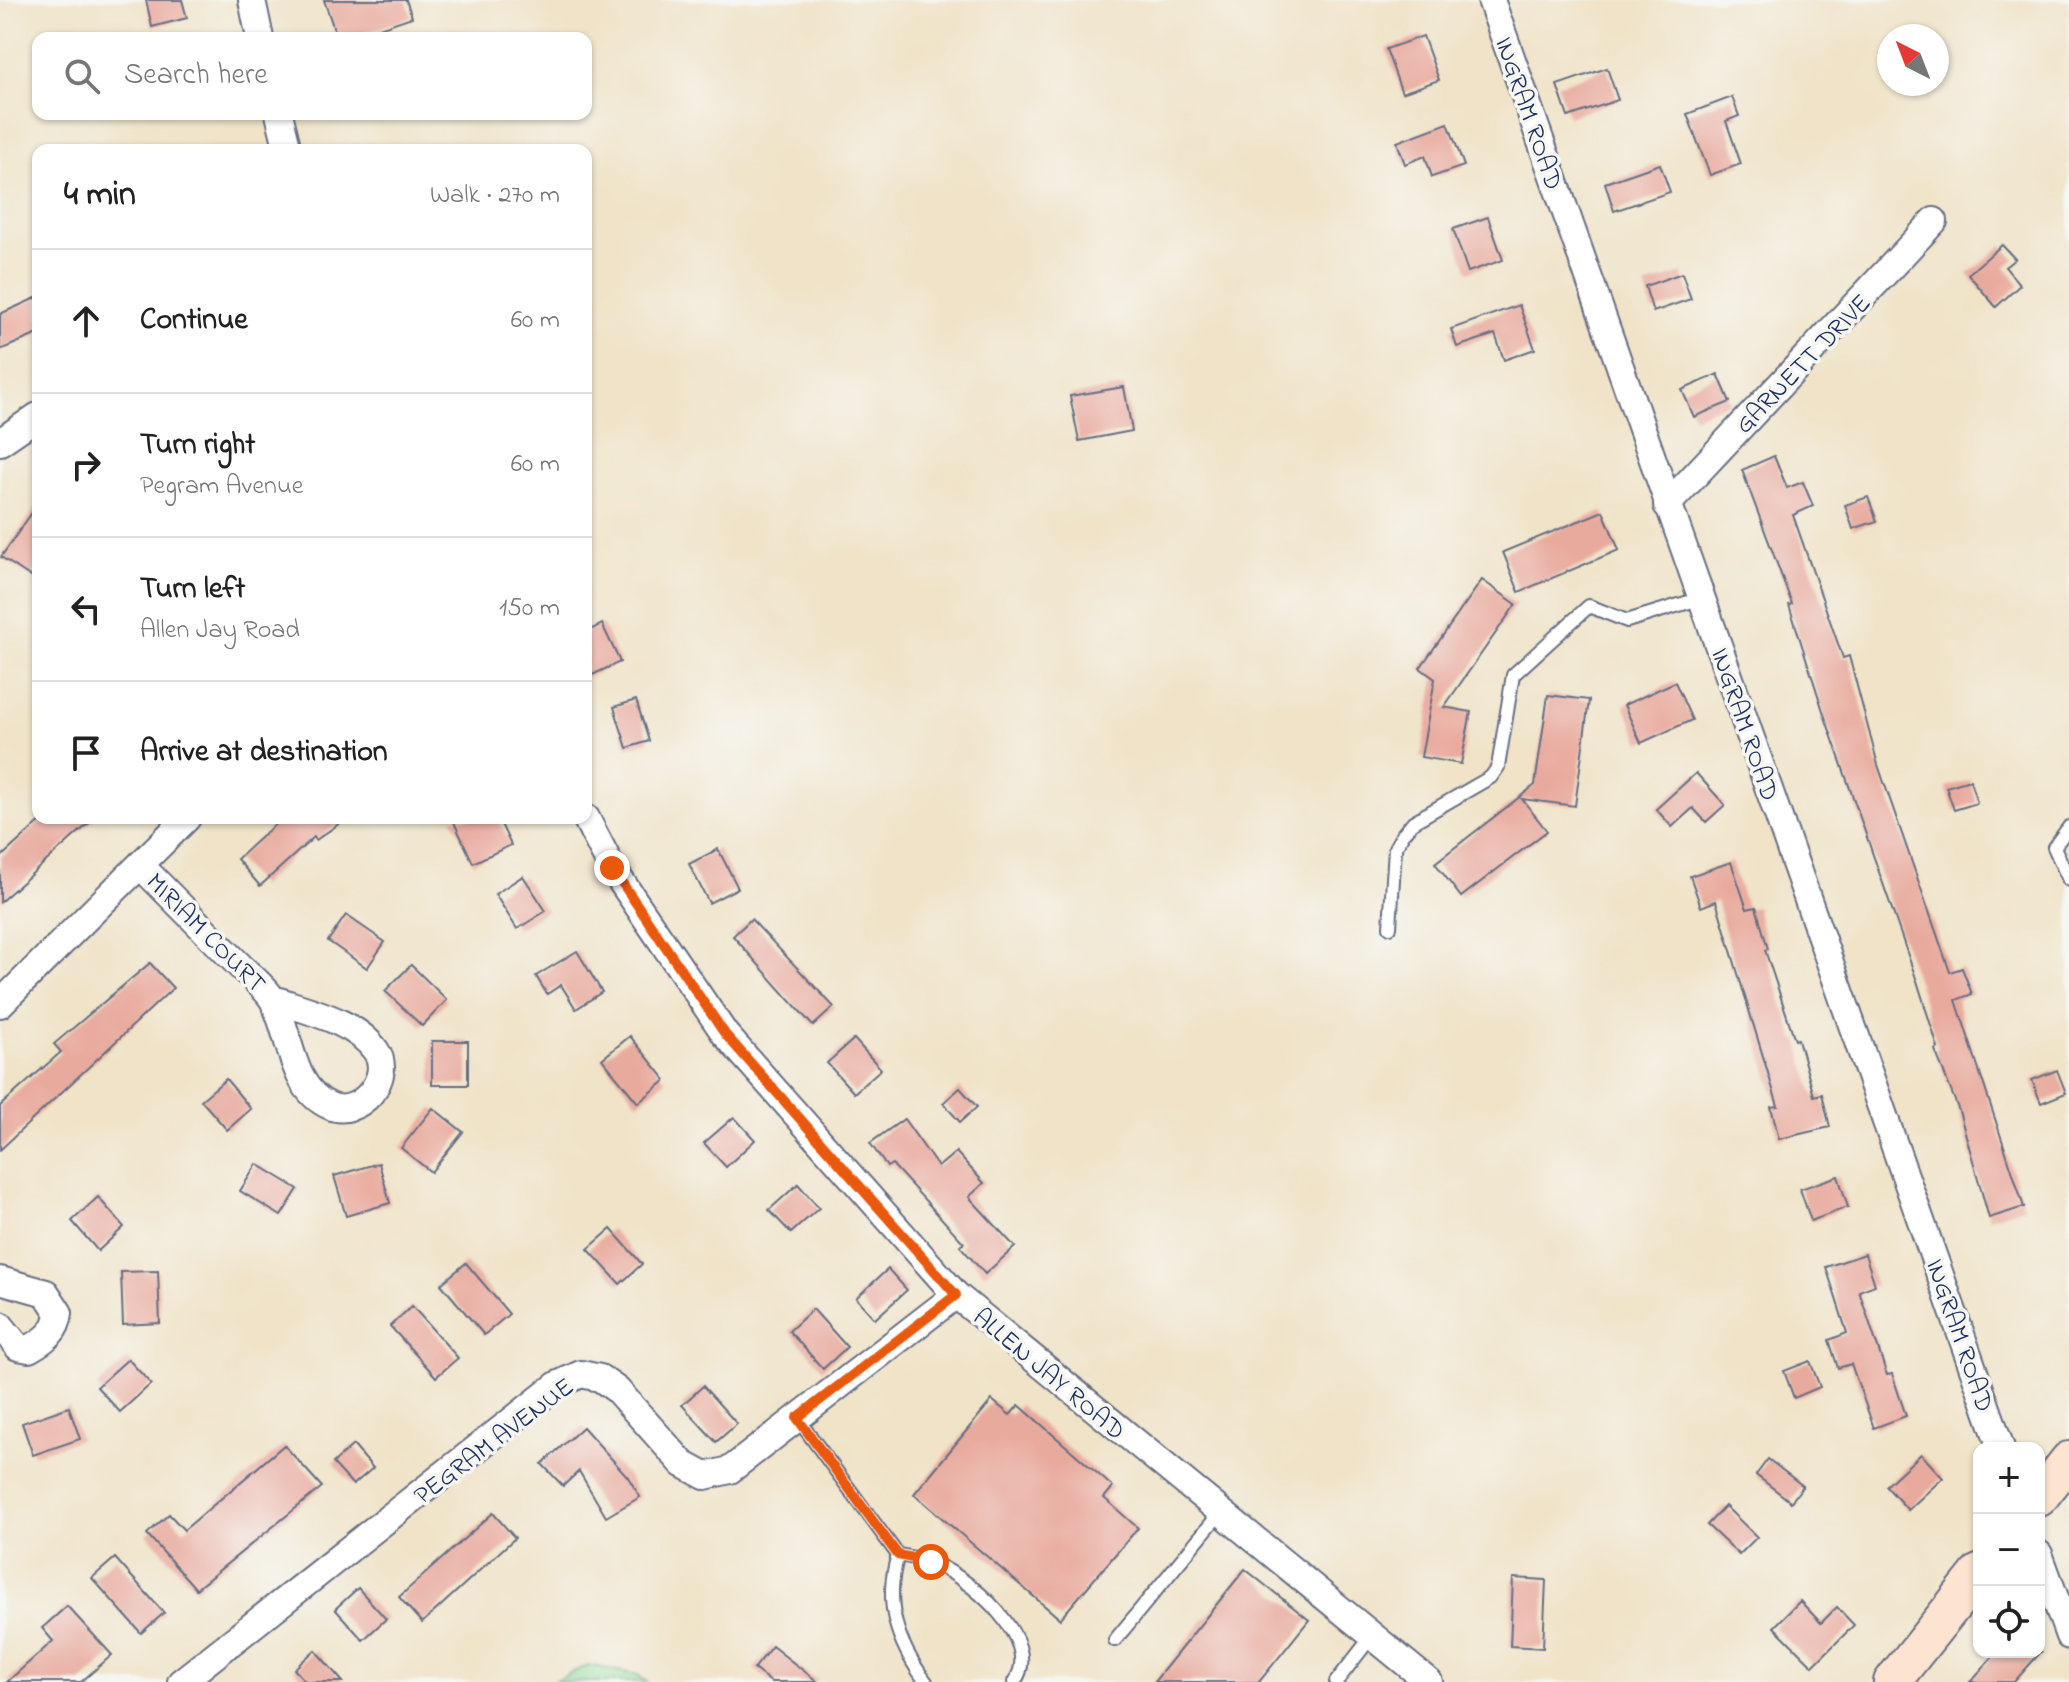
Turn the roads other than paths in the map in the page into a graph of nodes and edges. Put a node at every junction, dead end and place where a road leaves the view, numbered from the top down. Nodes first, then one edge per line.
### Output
1 (252, 0) edge
2 (1491, 0) edge
3 (259, 32) edge
4 (280, 120) edge
5 (286, 144) edge
6 (1934, 221) dead end
7 (32, 420) edge
8 (0, 442) edge
9 (1667, 505) junction
10 (1702, 598) junction
11 (181, 824) edge
12 (589, 824) edge
13 (2069, 827) edge
14 (140, 865) junction
15 (2069, 880) edge
16 (1390, 927) dead end
17 (273, 999) junction
18 (0, 1004) edge
19 (0, 1280) edge
20 (956, 1295) junction
21 (0, 1325) edge
22 (797, 1418) junction
23 (1999, 1442) edge
24 (2069, 1460) edge
25 (2045, 1490) edge
26 (1220, 1513) junction
27 (898, 1555) junction
28 (2045, 1570) edge
29 (1973, 1581) edge
30 (1372, 1636) junction
31 (2069, 1636) edge
32 (1115, 1640) dead end
33 (181, 1682) edge
34 (926, 1682) edge
35 (1014, 1682) edge
36 (1336, 1682) edge
37 (1429, 1682) edge
38 (1892, 1682) edge

1 - 3 street
2 - 9 street, INGRAM ROAD
4 - 5 street
6 - 9 street, GARNETT DRIVE
7 - 8 street
9 - 10 street, INGRAM ROAD
10 - 16 lane
10 - 23 street, INGRAM ROAD
11 - 14 street
12 - 20 street, ALLEN JAY ROAD
13 - 15 lane
14 - 17 street, MIRIAM COURT
14 - 18 street
17 - 17 street, MIRIAM COURT
19 - 21 street
20 - 22 street, PEGRAM AVENUE
20 - 26 street, ALLEN JAY ROAD
22 - 27 lane
22 - 33 street, PEGRAM AVENUE
24 - 25 main road
26 - 30 street, ALLEN JAY ROAD
26 - 32 lane
27 - 34 lane
27 - 35 lane
28 - 31 street
29 - 38 main road
30 - 36 lane
30 - 37 street, ALLEN JAY ROAD

